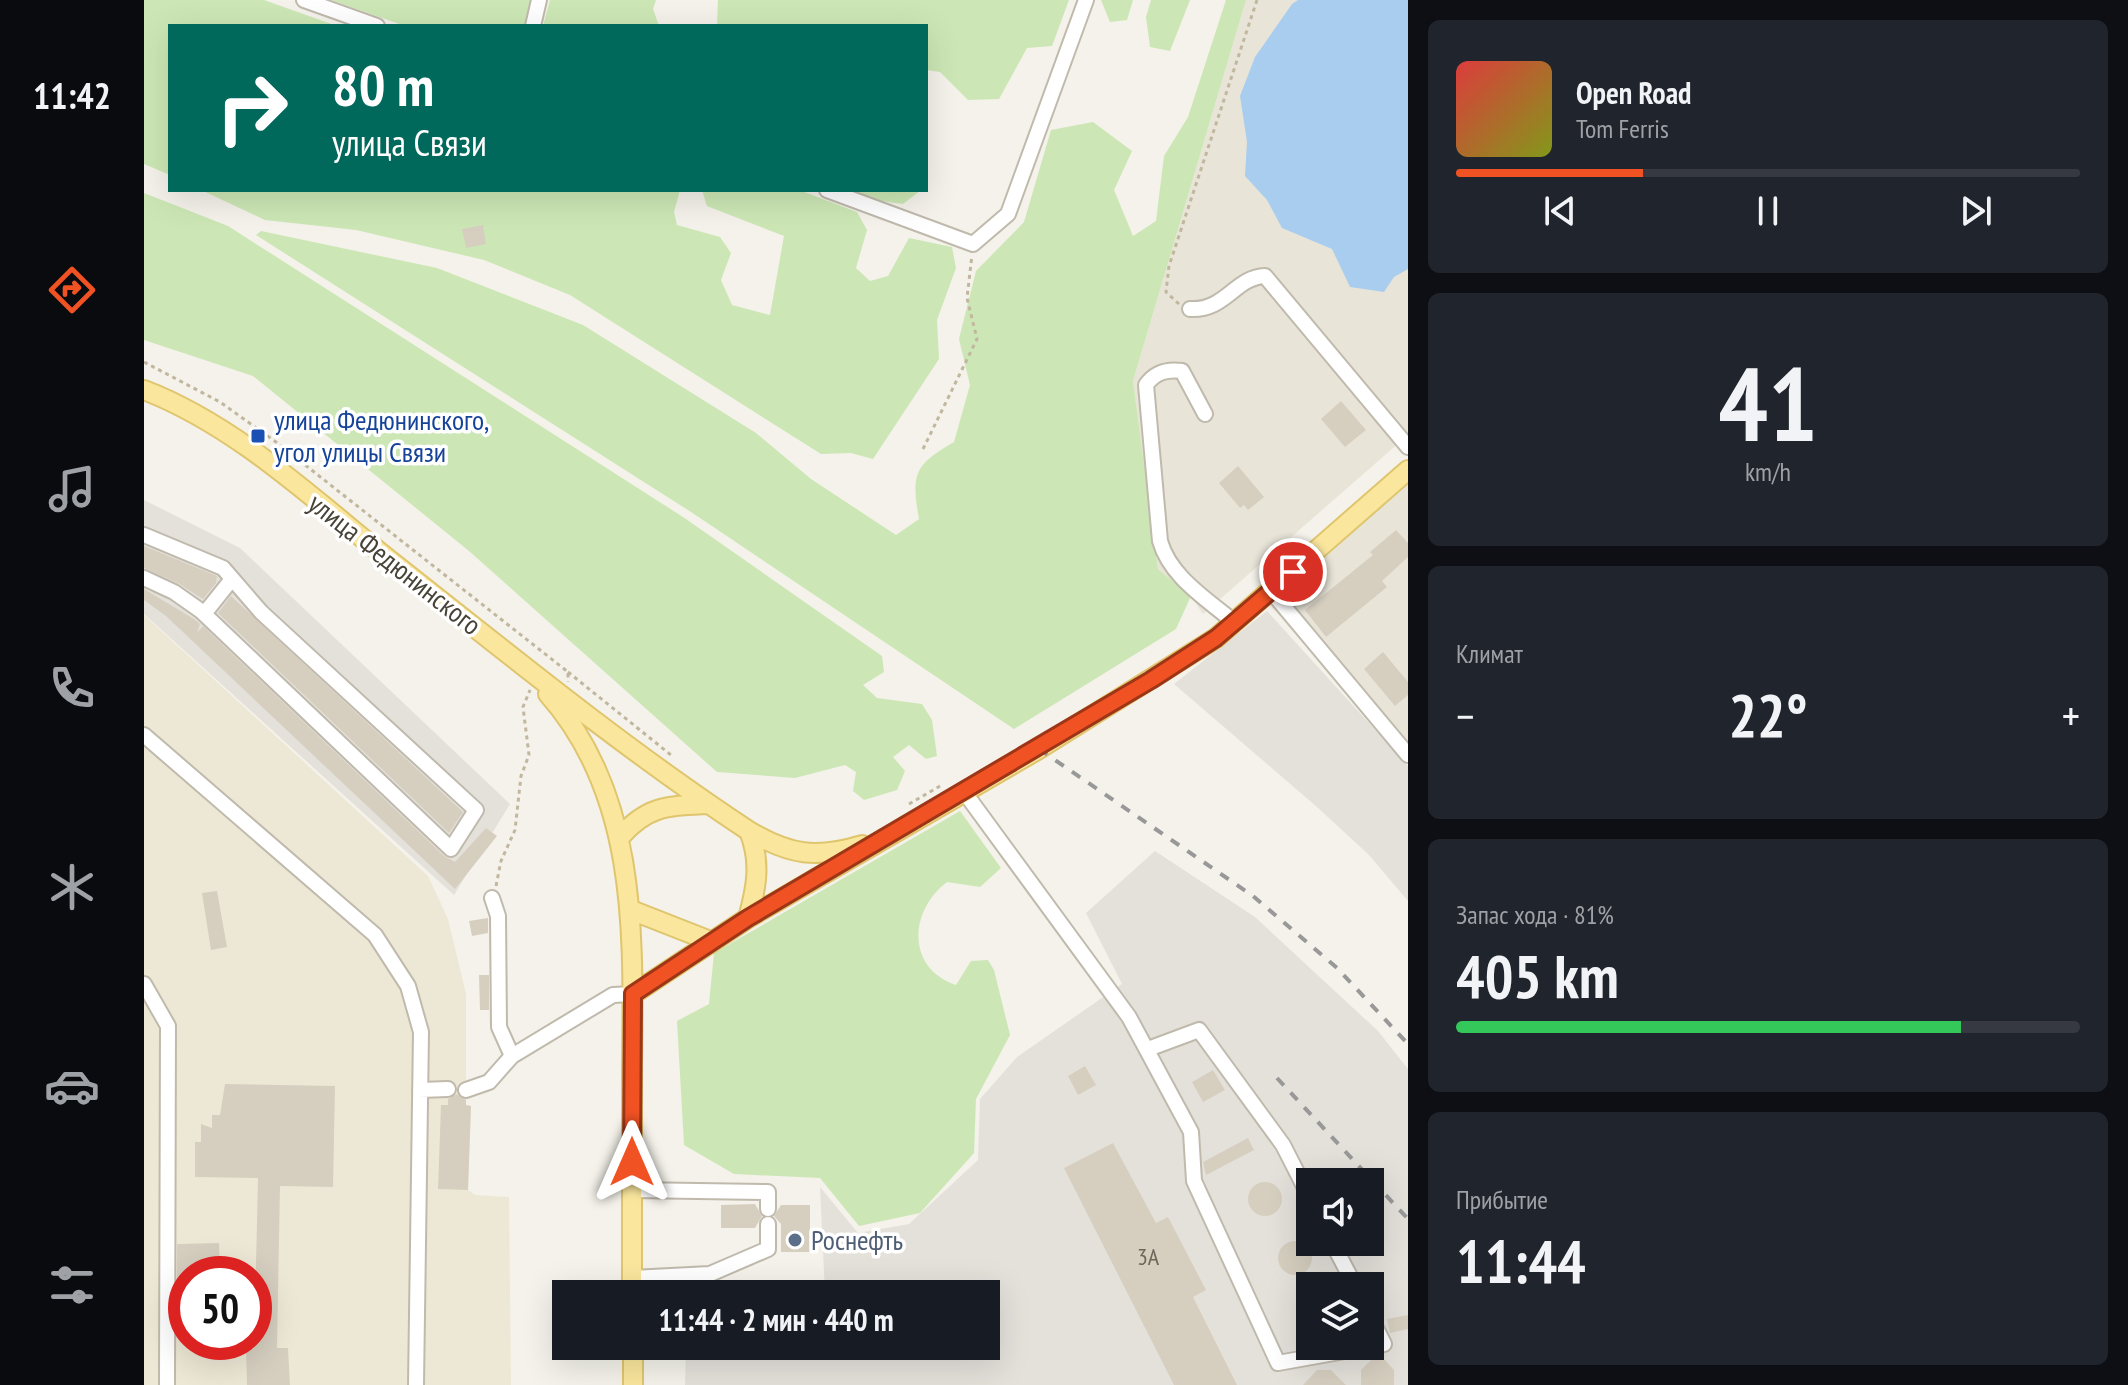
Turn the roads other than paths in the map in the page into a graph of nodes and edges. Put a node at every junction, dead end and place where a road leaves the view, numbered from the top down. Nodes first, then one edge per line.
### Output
1 (304, 0) edge
2 (539, 0) edge
3 (1086, 0) edge
4 (371, 24) edge
5 (533, 24) edge
6 (832, 192) edge
7 (1190, 309) road end
8 (144, 390) edge
9 (1205, 414) dead end
10 (1408, 447) edge
11 (1408, 470) edge
12 (144, 535) edge
13 (144, 578) edge
14 (232, 579) junction
15 (1271, 591) junction
16 (204, 614) junction
17 (1235, 623) junction
18 (523, 665) junction
19 (1408, 730) edge
20 (144, 735) edge
21 (1396, 740) junction
22 (1408, 755) edge
23 (965, 793) junction
24 (709, 804) junction
25 (749, 831) junction
26 (895, 834) junction
27 (620, 837) junction
28 (492, 898) road end
29 (631, 910) junction
30 (748, 918) junction
31 (710, 941) junction
32 (144, 984) edge
33 (633, 994) junction
34 (1148, 1049) junction
35 (512, 1056) junction
36 (448, 1089) dead end
37 (420, 1090) junction
38 (466, 1090) dead end
39 (1296, 1171) edge
40 (632, 1190) junction
41 (632, 1280) edge
42 (671, 1280) edge
43 (633, 1360) edge
44 (1296, 1360) edge
45 (167, 1385) edge
46 (416, 1385) edge
47 (633, 1385) edge

1 - 4 street
2 - 5 street
3 - 6 street
7 - 10 street
8 - 18 main road, улица Федюнинского
9 - 17 street
11 - 15 main road
12 - 14 street
13 - 16 street
14 - 16 street
14 - 16 street
15 - 17 main road
15 - 21 street
17 - 23 main road
18 - 24 main road, улица Федюнинского
18 - 27 main road, улица Федюнинского
19 - 21 street
20 - 37 street
21 - 22 street
23 - 26 main road
23 - 34 street
24 - 25 main road, улица Федюнинского
24 - 27 main road
25 - 26 main road, улица Федюнинского
25 - 30 main road
26 - 30 main road
27 - 29 main road, улица Федюнинского
28 - 35 street
29 - 31 main road
29 - 33 main road, улица Федюнинского
30 - 31 main road
31 - 33 main road
32 - 45 street
33 - 35 street
33 - 40 main road, улица Федюнинского
34 - 39 street
34 - 44 street
35 - 38 street
36 - 37 street
37 - 46 street
40 - 41 main road, улица Федюнинского
40 - 42 street
43 - 47 main road

